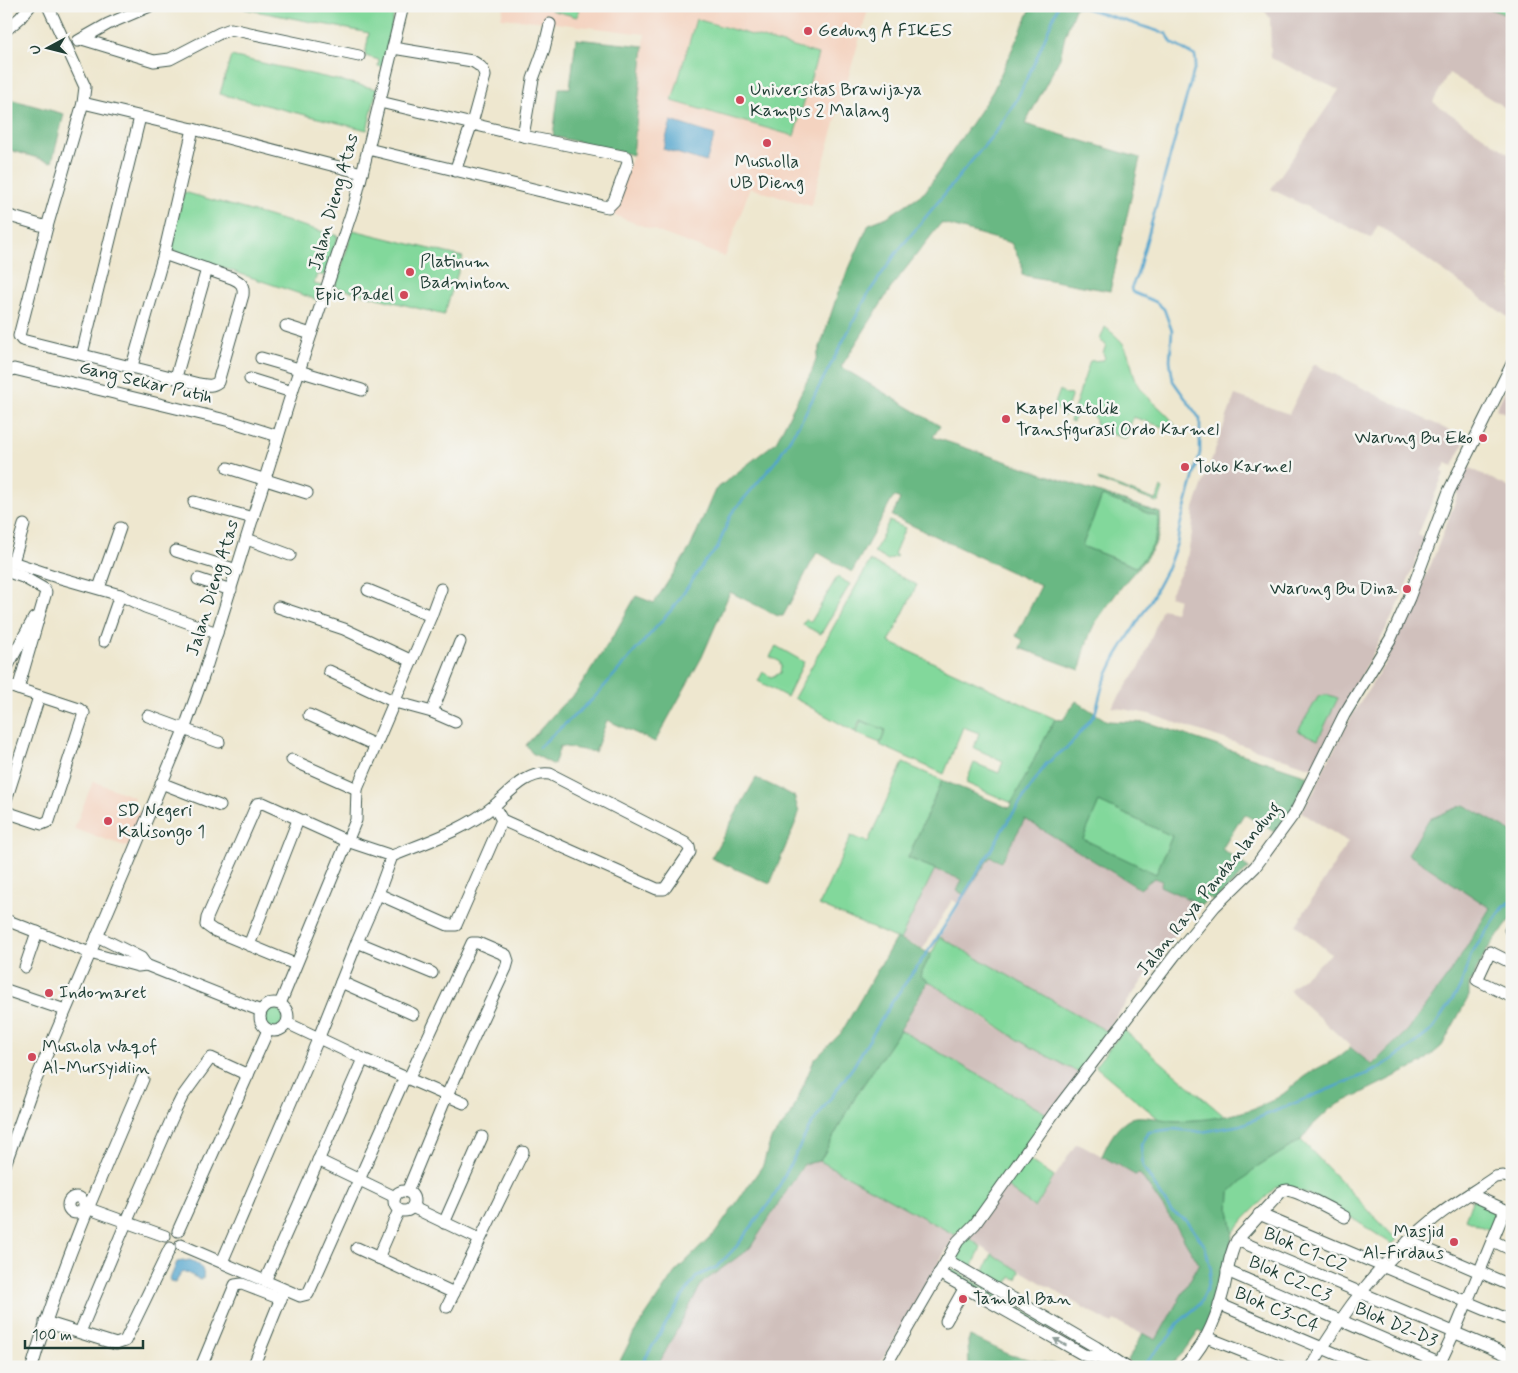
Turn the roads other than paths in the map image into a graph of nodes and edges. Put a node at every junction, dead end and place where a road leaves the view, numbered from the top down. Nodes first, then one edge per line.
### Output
1 (30, 6) edge
2 (48, 6) edge
3 (403, 6) edge
4 (150, 7) edge
5 (550, 24) dead end
6 (6, 30) edge
7 (82, 39) junction
8 (68, 47) junction
9 (393, 48) junction
10 (359, 56) dead end
11 (380, 102) junction
12 (83, 103) junction
13 (140, 117) junction
14 (472, 123) junction
15 (193, 129) junction
16 (523, 136) junction
17 (368, 149) junction
18 (455, 171) junction
19 (362, 173) junction
20 (6, 215) edge
21 (47, 227) junction
22 (164, 254) junction
23 (207, 270) junction
24 (286, 326) dead end
25 (311, 334) junction
26 (82, 354) junction
27 (261, 358) dead end
28 (1512, 364) edge
29 (132, 366) junction
30 (299, 370) junction
31 (6, 374) edge
32 (176, 377) junction
33 (250, 379) dead end
34 (362, 390) dead end
35 (292, 392) junction
36 (278, 436) junction
37 (228, 468) dead end
38 (264, 481) junction
39 (307, 493) dead end
40 (194, 502) dead end
41 (253, 518) junction
42 (24, 525) dead end
43 (120, 528) dead end
44 (247, 539) junction
45 (176, 551) dead end
46 (290, 554) dead end
47 (8, 564) edge
48 (237, 570) junction
49 (198, 579) dead end
50 (99, 588) junction
51 (441, 589) dead end
52 (231, 590) junction
53 (368, 590) dead end
54 (120, 595) junction
55 (44, 599) junction
56 (278, 607) dead end
57 (431, 616) junction
58 (217, 633) junction
59 (104, 641) dead end
60 (460, 642) dead end
61 (412, 661) junction
62 (6, 669) edge
63 (329, 671) dead end
64 (6, 685) edge
65 (18, 689) junction
66 (39, 697) junction
67 (395, 702) junction
68 (432, 712) junction
69 (309, 715) dead end
70 (148, 716) dead end
71 (455, 722) dead end
72 (184, 730) junction
73 (219, 742) dead end
74 (375, 745) junction
75 (292, 760) dead end
76 (161, 783) junction
77 (357, 789) junction
78 (6, 800) edge
79 (220, 806) dead end
80 (494, 806) junction
81 (6, 812) edge
82 (298, 820) junction
83 (502, 820) junction
84 (347, 841) junction
85 (392, 856) junction
86 (378, 894) junction
87 (6, 920) edge
88 (1512, 927) edge
89 (1512, 931) edge
90 (37, 932) junction
91 (97, 936) junction
92 (356, 942) junction
93 (249, 945) junction
94 (117, 946) junction
95 (90, 953) junction
96 (112, 959) junction
97 (1512, 963) edge
98 (295, 964) junction
99 (146, 965) junction
100 (25, 967) dead end
101 (432, 973) dead end
102 (341, 982) junction
103 (6, 990) edge
104 (1512, 997) edge
105 (280, 1004) junction
106 (65, 1010) junction
107 (261, 1011) junction
108 (413, 1014) dead end
109 (287, 1023) junction
110 (268, 1030) junction
111 (319, 1037) junction
112 (363, 1058) junction
113 (248, 1075) junction
114 (407, 1078) junction
115 (143, 1079) dead end
116 (447, 1095) junction
117 (464, 1103) dead end
118 (482, 1137) dead end
119 (524, 1152) dead end
120 (318, 1160) junction
121 (6, 1162) edge
122 (1507, 1177) edge
123 (358, 1180) junction
124 (407, 1192) junction
125 (1470, 1194) junction
126 (395, 1197) junction
127 (85, 1207) junction
128 (412, 1207) junction
129 (399, 1210) junction
130 (1509, 1212) edge
131 (1259, 1214) junction
132 (1345, 1217) dead end
133 (126, 1223) junction
134 (444, 1223) junction
135 (178, 1231) junction
136 (165, 1236) junction
137 (479, 1239) junction
138 (1237, 1240) junction
139 (1408, 1241) junction
140 (1492, 1241) junction
141 (182, 1245) junction
142 (170, 1248) junction
143 (357, 1248) dead end
144 (1512, 1250) edge
145 (378, 1258) junction
146 (222, 1262) junction
147 (1382, 1266) junction
148 (943, 1267) junction
149 (1227, 1271) junction
150 (1480, 1271) junction
151 (265, 1281) junction
152 (1512, 1286) edge
153 (964, 1288) junction
154 (454, 1292) junction
155 (1360, 1292) junction
156 (283, 1294) junction
157 (1467, 1302) junction
158 (1219, 1304) junction
159 (447, 1307) dead end
160 (1340, 1320) junction
161 (946, 1321) dead end
162 (1512, 1321) edge
163 (45, 1322) junction
164 (80, 1332) junction
165 (1454, 1333) junction
166 (1206, 1336) junction
167 (1322, 1348) junction
168 (1512, 1357) edge
169 (1124, 1365) edge
170 (1442, 1365) edge
171 (1188, 1366) edge
172 (32, 1367) edge
173 (200, 1367) edge
174 (253, 1367) edge
175 (885, 1367) edge
176 (1282, 1367) edge
177 (1311, 1367) edge
178 (1367, 1367) edge

1 - 6 street
2 - 8 street
3 - 9 street, Jalan Dieng Atas
4 - 7 street
5 - 16 street
7 - 8 street
7 - 10 street
8 - 12 street
9 - 11 street, Jalan Dieng Atas
9 - 14 street
11 - 14 street
11 - 17 street, Jalan Dieng Atas
12 - 13 street
12 - 21 street
13 - 15 street
13 - 26 street
14 - 16 street
14 - 18 street
15 - 19 street
15 - 22 street
16 - 18 street
17 - 18 street
17 - 19 street, Jalan Dieng Atas
19 - 25 street, Jalan Dieng Atas
20 - 21 street
21 - 26 street
22 - 23 street
22 - 29 street
23 - 32 street
23 - 32 street
24 - 25 street
25 - 30 street, Jalan Dieng Atas
26 - 29 street
27 - 30 street
28 - 148 street, Jalan Raya Pandanlandung
29 - 32 street
30 - 34 street
30 - 35 street, Jalan Dieng Atas
31 - 36 street, Gang Sekar Putih
33 - 35 street
35 - 36 street, Jalan Dieng Atas
36 - 38 street, Jalan Dieng Atas
37 - 38 street
38 - 39 street
38 - 41 street, Jalan Dieng Atas
40 - 41 street
41 - 44 street, Jalan Dieng Atas
42 - 47 street
43 - 50 street
44 - 46 street
44 - 48 street, Jalan Dieng Atas
45 - 48 street
47 - 50 street
47 - 55 street
48 - 52 street, Jalan Dieng Atas
49 - 52 street
50 - 54 street
51 - 57 street
52 - 58 street, Jalan Dieng Atas
53 - 57 street
54 - 58 street
54 - 59 street
55 - 62 street
55 - 65 street
56 - 61 street
57 - 61 street
58 - 72 street, Jalan Dieng Atas
60 - 68 street
61 - 67 street
63 - 67 street
64 - 65 street
65 - 66 street
66 - 78 street
66 - 81 street
67 - 68 street
67 - 74 street
68 - 71 street
69 - 74 street
70 - 72 street
72 - 73 street
72 - 76 street, Jalan Dieng Atas
74 - 77 street
75 - 77 street
76 - 79 street
76 - 91 street, Jalan Dieng Atas
77 - 84 street
80 - 83 street
80 - 83 street
80 - 85 street
82 - 84 street
82 - 93 street
82 - 93 street
83 - 86 street
84 - 85 street
84 - 98 street
85 - 86 street
86 - 92 street
87 - 90 street
88 - 89 street
90 - 95 street
90 - 100 street
91 - 94 street
91 - 95 street, Jalan Dieng Atas
92 - 101 street
92 - 102 street
93 - 98 street
94 - 96 street
94 - 99 street
95 - 96 street
95 - 106 street, Jalan Dieng Atas
96 - 99 street
97 - 104 street
98 - 105 street
99 - 107 street
102 - 108 street
102 - 111 street
103 - 106 street
105 - 107 street
105 - 109 street
106 - 121 street, Jalan Dieng Atas
107 - 110 street
109 - 110 street
109 - 111 street
110 - 113 street
111 - 112 street
111 - 146 street
112 - 114 street
112 - 120 street
113 - 133 street
113 - 135 street
114 - 116 street
114 - 116 street
114 - 123 street
115 - 127 street
116 - 117 street
116 - 124 street
118 - 134 street
119 - 137 street
120 - 123 street
120 - 151 street
122 - 125 street
123 - 126 street
123 - 156 street
124 - 126 street
124 - 128 street
125 - 130 street
125 - 139 street
126 - 129 street
127 - 133 street
127 - 163 street
128 - 129 street
128 - 134 street
129 - 145 street
130 - 140 street
131 - 132 street
131 - 138 street
131 - 147 street
133 - 136 street
133 - 164 street
134 - 137 street
135 - 136 street
135 - 141 street
136 - 142 street
137 - 154 street
138 - 149 street
138 - 155 street, Blok C1-C2
139 - 147 street
139 - 150 street
140 - 144 street
140 - 150 street
141 - 142 street
141 - 146 street
142 - 164 street
143 - 145 street
145 - 154 street
146 - 151 street
147 - 155 street
147 - 157 street
148 - 153 street
148 - 169 street
148 - 175 street, Jalan Raya Pandanlandung
149 - 158 street
149 - 160 street, Blok C2-C3
150 - 152 street
150 - 157 street
151 - 156 street
153 - 161 street
169 -> 153 street
154 - 159 street
155 - 160 street
155 - 165 street, Blok C1-C2
156 - 173 street
156 - 174 street
157 - 162 street
157 - 165 street
158 - 166 street
158 - 167 street, Blok C3-C4
160 - 167 street
160 - 170 street, Blok D2-D3
163 - 164 street
163 - 172 street
165 - 168 street, Blok C1-C2
165 - 170 street
166 - 171 street
166 - 176 street
167 - 177 street
167 - 178 street, Blok C3-C4

